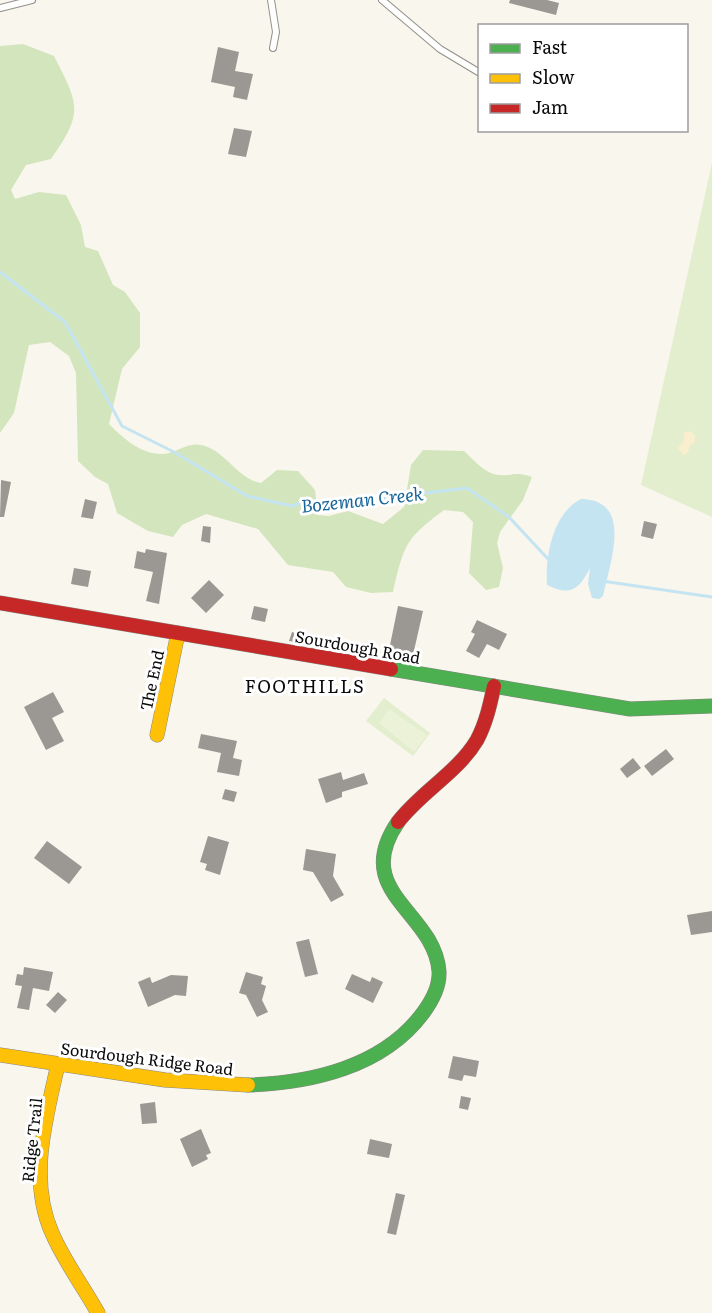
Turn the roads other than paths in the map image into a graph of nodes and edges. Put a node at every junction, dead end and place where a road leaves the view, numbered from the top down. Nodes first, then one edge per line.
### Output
1 (32, 0) edge
2 (271, 0) edge
3 (382, 0) edge
4 (0, 8) edge
5 (273, 48) dead end
6 (478, 72) edge
7 (0, 603) edge
8 (178, 633) junction
9 (494, 686) junction
10 (712, 706) edge
11 (157, 735) dead end
12 (0, 1055) edge
13 (58, 1064) junction
14 (98, 1313) edge

1 - 4 lane
2 - 5 lane
3 - 6 lane
7 - 8 street, Sourdough Road
8 - 9 street, Sourdough Road
8 - 11 street, The End
9 - 10 street, Sourdough Road
9 - 13 street, Sourdough Ridge Road
12 - 13 street, Sourdough Ridge Road
13 - 14 street, Ridge Trail

